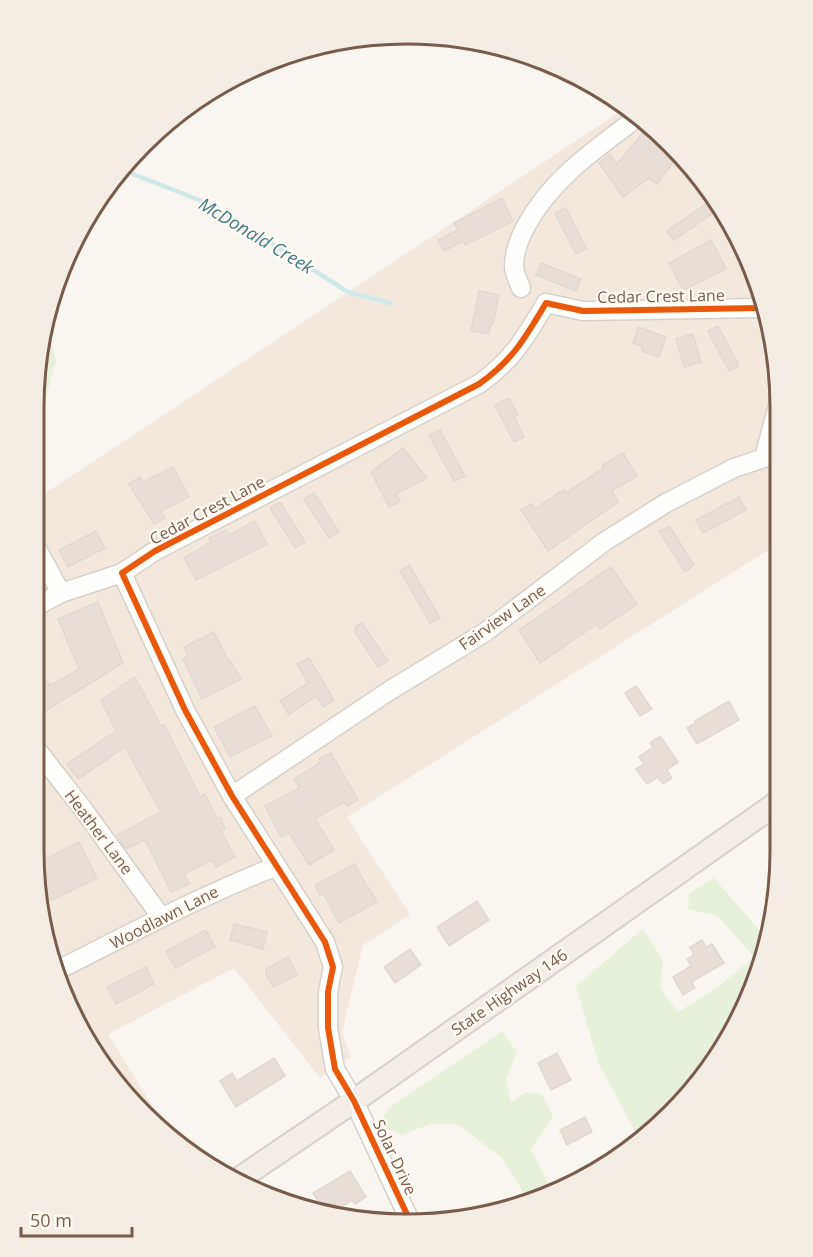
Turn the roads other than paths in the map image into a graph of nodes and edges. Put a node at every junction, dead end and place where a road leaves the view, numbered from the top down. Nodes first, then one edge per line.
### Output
1 (631, 122) edge
2 (521, 288) dead end
3 (755, 308) edge
4 (770, 456) edge
5 (44, 562) edge
6 (123, 573) junction
7 (61, 593) junction
8 (44, 602) edge
9 (44, 759) edge
10 (232, 796) junction
11 (770, 808) edge
12 (277, 866) junction
13 (162, 918) junction
14 (63, 967) edge
15 (354, 1101) junction
16 (245, 1175) edge
17 (407, 1214) edge

1 - 2 street
3 - 6 street, Cedar Crest Lane
4 - 10 street, Fairview Lane
5 - 7 street
6 - 7 street
6 - 10 street
7 - 8 street
9 - 13 street, Heather Lane
10 - 12 street
11 - 15 main road, State Highway 146
12 - 13 street, Woodlawn Lane
12 - 15 street
13 - 14 street, Woodlawn Lane
15 - 16 main road, State Highway 146
15 - 17 street, Solar Drive

